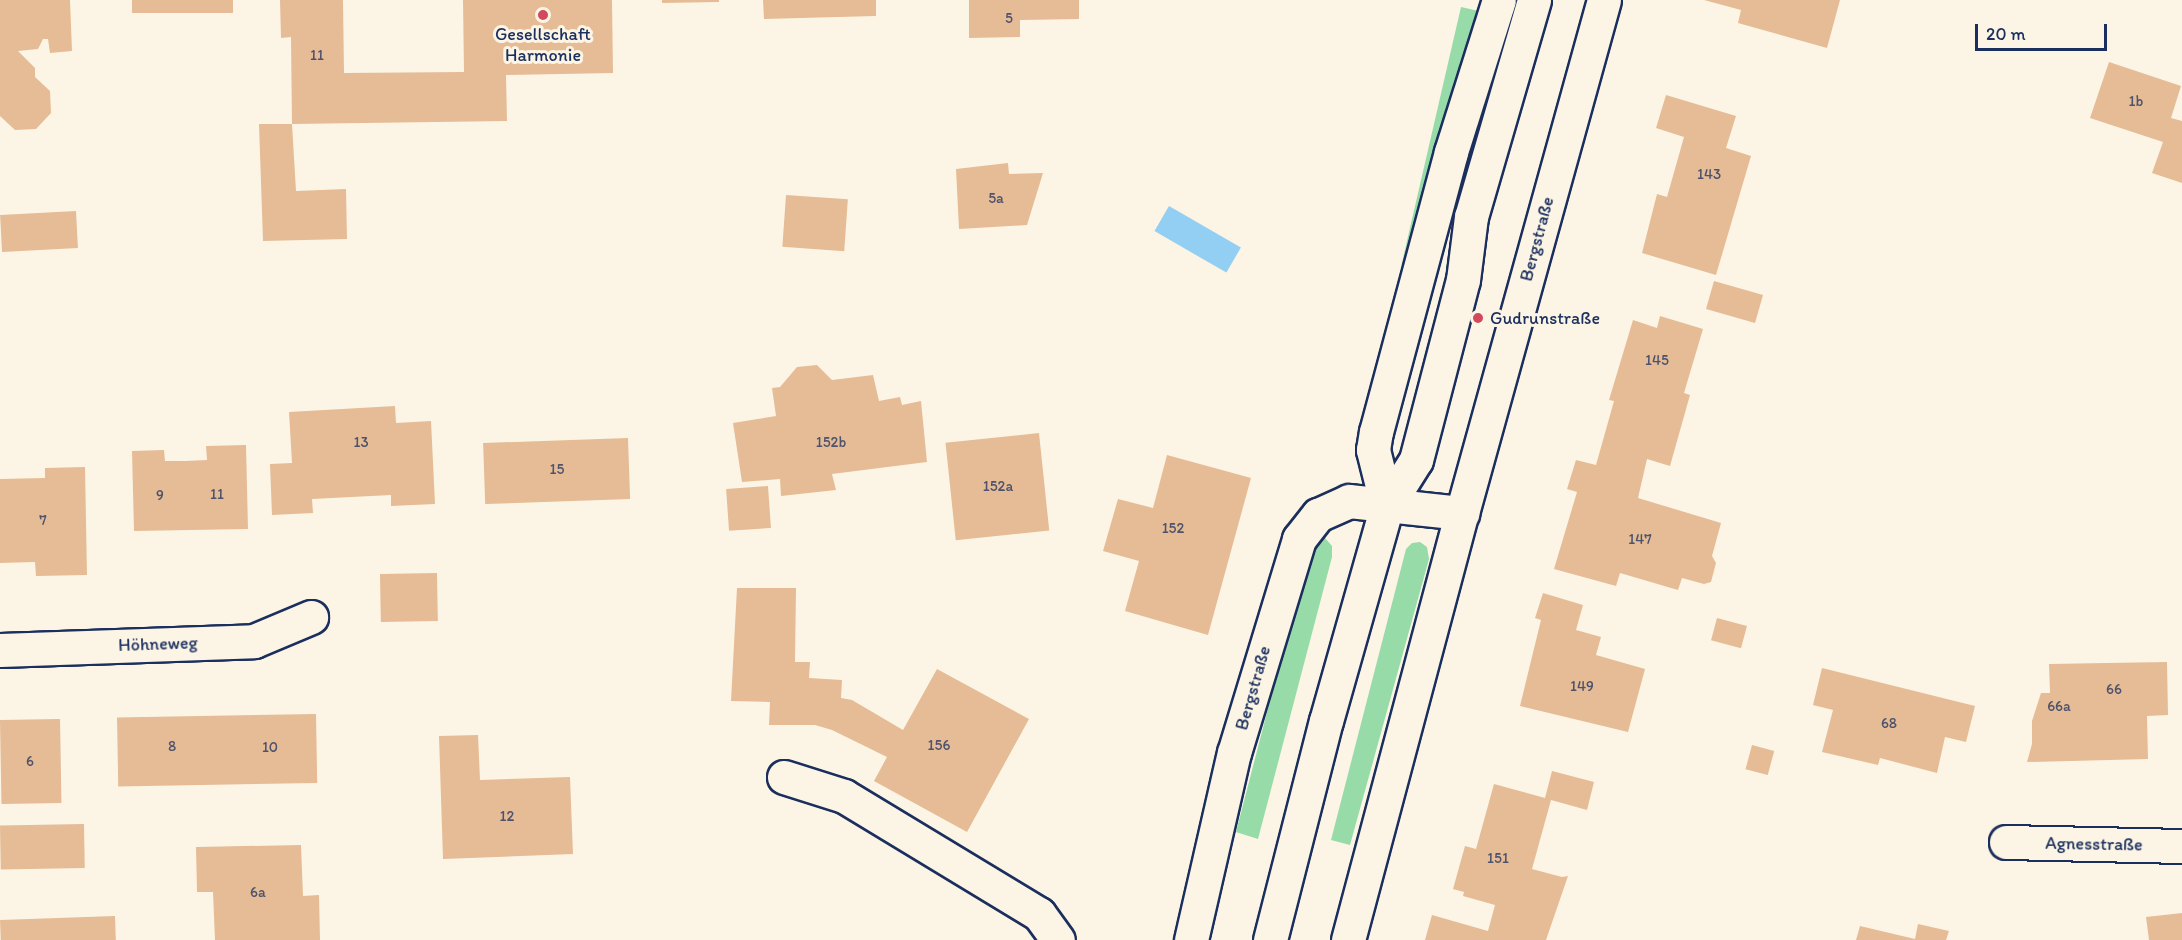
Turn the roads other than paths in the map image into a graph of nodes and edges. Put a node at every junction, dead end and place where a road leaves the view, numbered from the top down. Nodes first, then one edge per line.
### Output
1 (1499, 0) edge
2 (1534, 0) edge
3 (1604, 0) edge
4 (1387, 506) junction
5 (1462, 513) junction
6 (311, 617) dead end
7 (0, 650) edge
8 (784, 777) dead end
9 (2006, 842) dead end
10 (2182, 846) edge
11 (1058, 940) edge
12 (1191, 940) edge
13 (1270, 940) edge
14 (1348, 940) edge

1 - 4 street
2 - 4 street
3 - 5 street, Bergstraße
4 - 5 street, Bergstraße
4 - 12 street, Bergstraße
4 - 13 street
5 - 14 street, Bergstraße
6 - 7 street, Höhneweg
8 - 11 street
9 - 10 street, Agnesstraße

